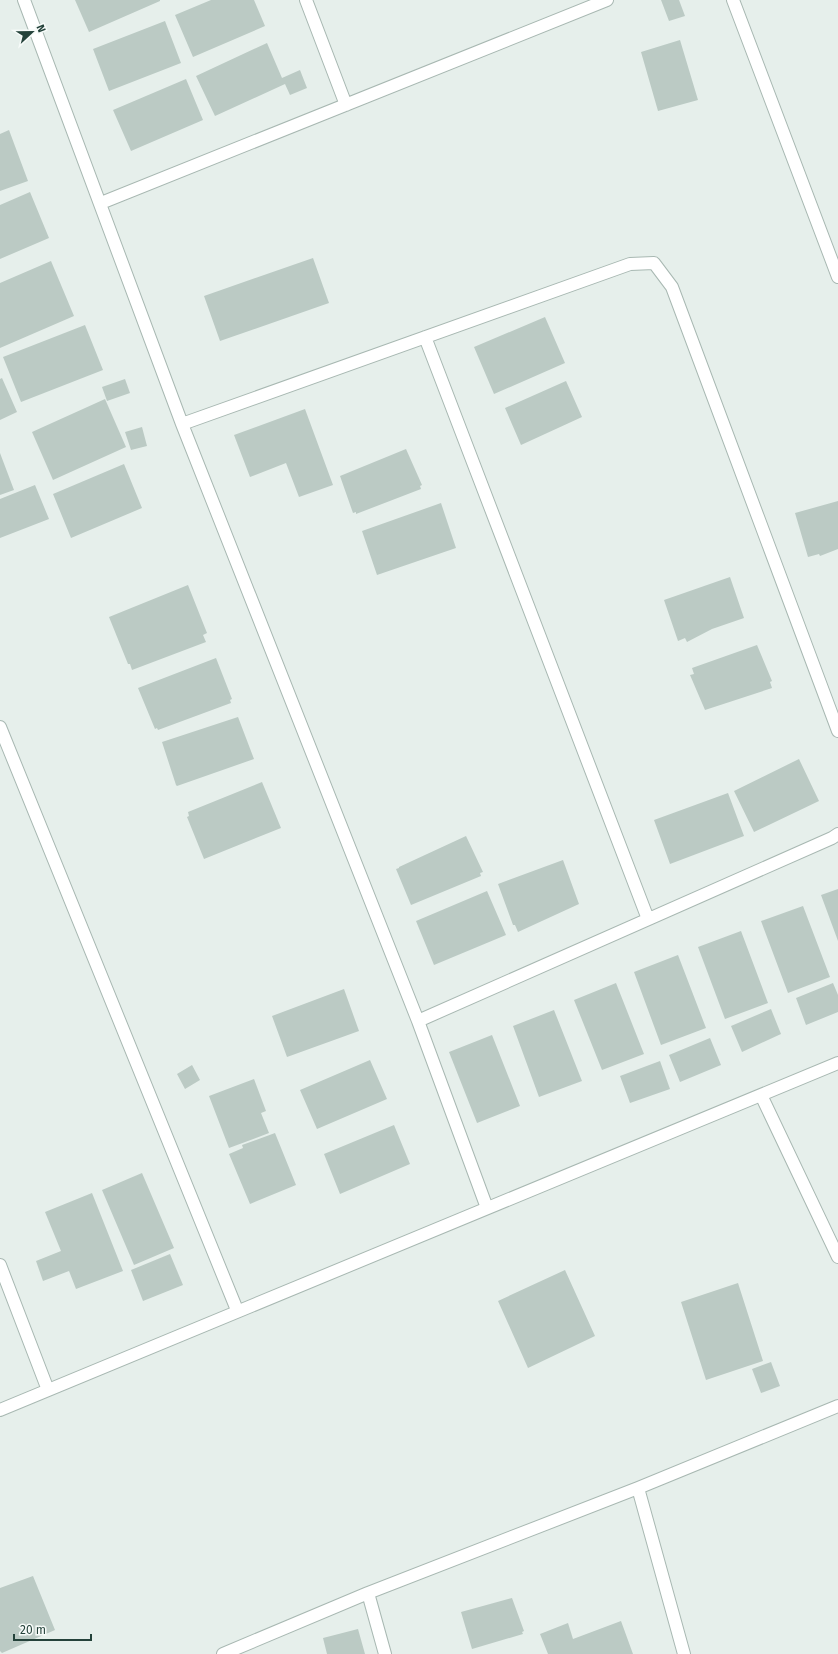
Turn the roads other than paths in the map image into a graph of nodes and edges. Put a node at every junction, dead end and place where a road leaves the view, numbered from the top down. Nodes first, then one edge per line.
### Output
1 (24, 0) edge
2 (306, 0) edge
3 (607, 0) edge
4 (733, 0) edge
5 (579, 5) edge
6 (346, 105) junction
7 (101, 203) junction
8 (838, 277) edge
9 (425, 337) junction
10 (182, 424) junction
11 (0, 727) edge
12 (838, 731) edge
13 (5, 753) edge
14 (838, 834) edge
15 (648, 919) junction
16 (418, 1021) junction
17 (838, 1062) edge
18 (761, 1095) junction
19 (487, 1208) junction
20 (838, 1257) edge
21 (0, 1265) edge
22 (237, 1310) junction
23 (48, 1390) junction
24 (838, 1406) edge
25 (0, 1410) edge
26 (638, 1488) junction
27 (368, 1593) junction
28 (223, 1654) edge
29 (385, 1654) edge
30 (684, 1654) edge

1 - 7 street
2 - 6 street
3 - 5 street
4 - 8 street
5 - 6 street
6 - 7 street
7 - 10 street
9 - 10 street
9 - 12 street
9 - 15 street
10 - 16 street
11 - 13 street
13 - 22 street
14 - 15 street
15 - 16 street
16 - 19 street
17 - 18 street
18 - 19 street
18 - 20 street
19 - 22 street
21 - 23 street
22 - 23 street
23 - 25 street
24 - 26 street
26 - 27 street
26 - 30 street
27 - 28 street
27 - 29 street

